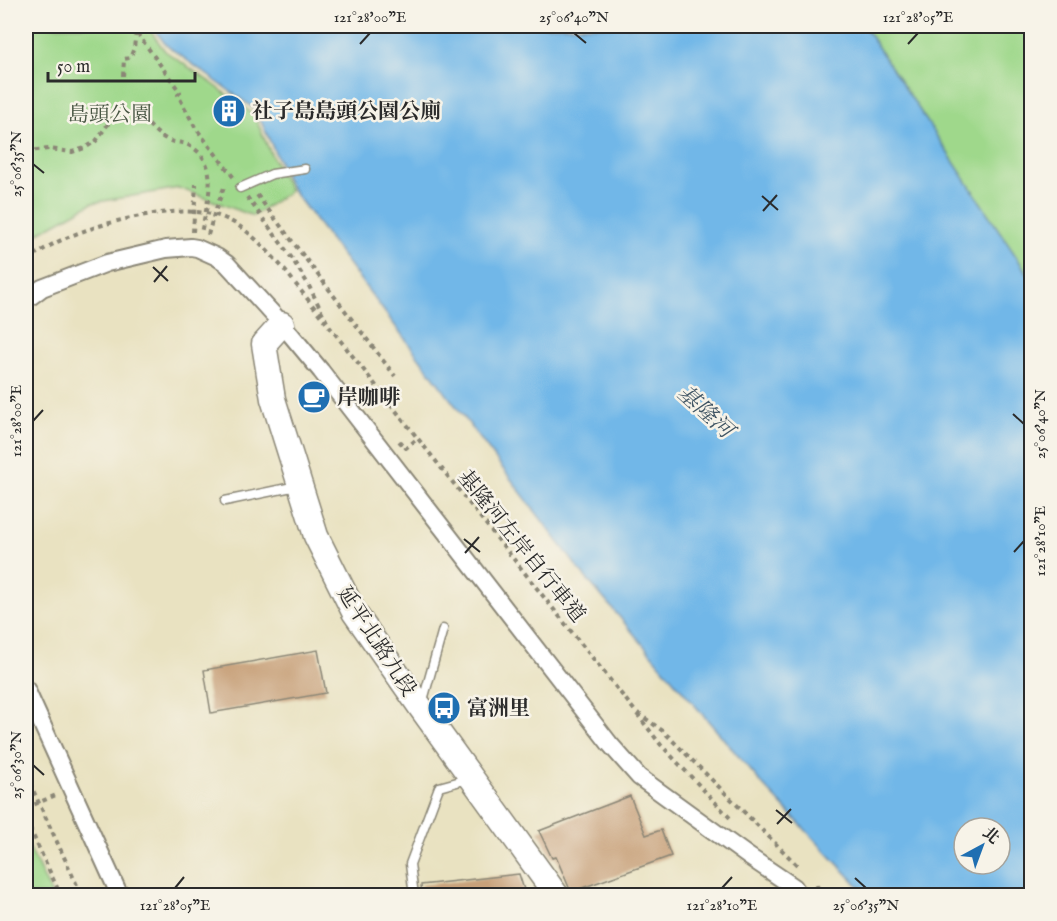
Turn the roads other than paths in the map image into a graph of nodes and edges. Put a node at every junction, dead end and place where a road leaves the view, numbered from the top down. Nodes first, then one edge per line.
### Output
1 (305, 169) dead end
2 (240, 188) road end
3 (26, 300) edge
4 (282, 324) junction
5 (300, 485) junction
6 (225, 501) dead end
7 (443, 629) dead end
8 (26, 689) edge
9 (421, 708) junction
10 (472, 778) junction
11 (120, 896) edge
12 (414, 896) edge
13 (557, 896) edge
14 (800, 896) edge

1 - 2 lane
3 - 4 street
4 - 5 street, 延平北路九段
4 - 14 street
5 - 6 lane
5 - 9 street, 延平北路九段
7 - 9 lane
8 - 11 street
9 - 10 street, 延平北路九段
10 - 12 lane
10 - 13 street, 延平北路九段

